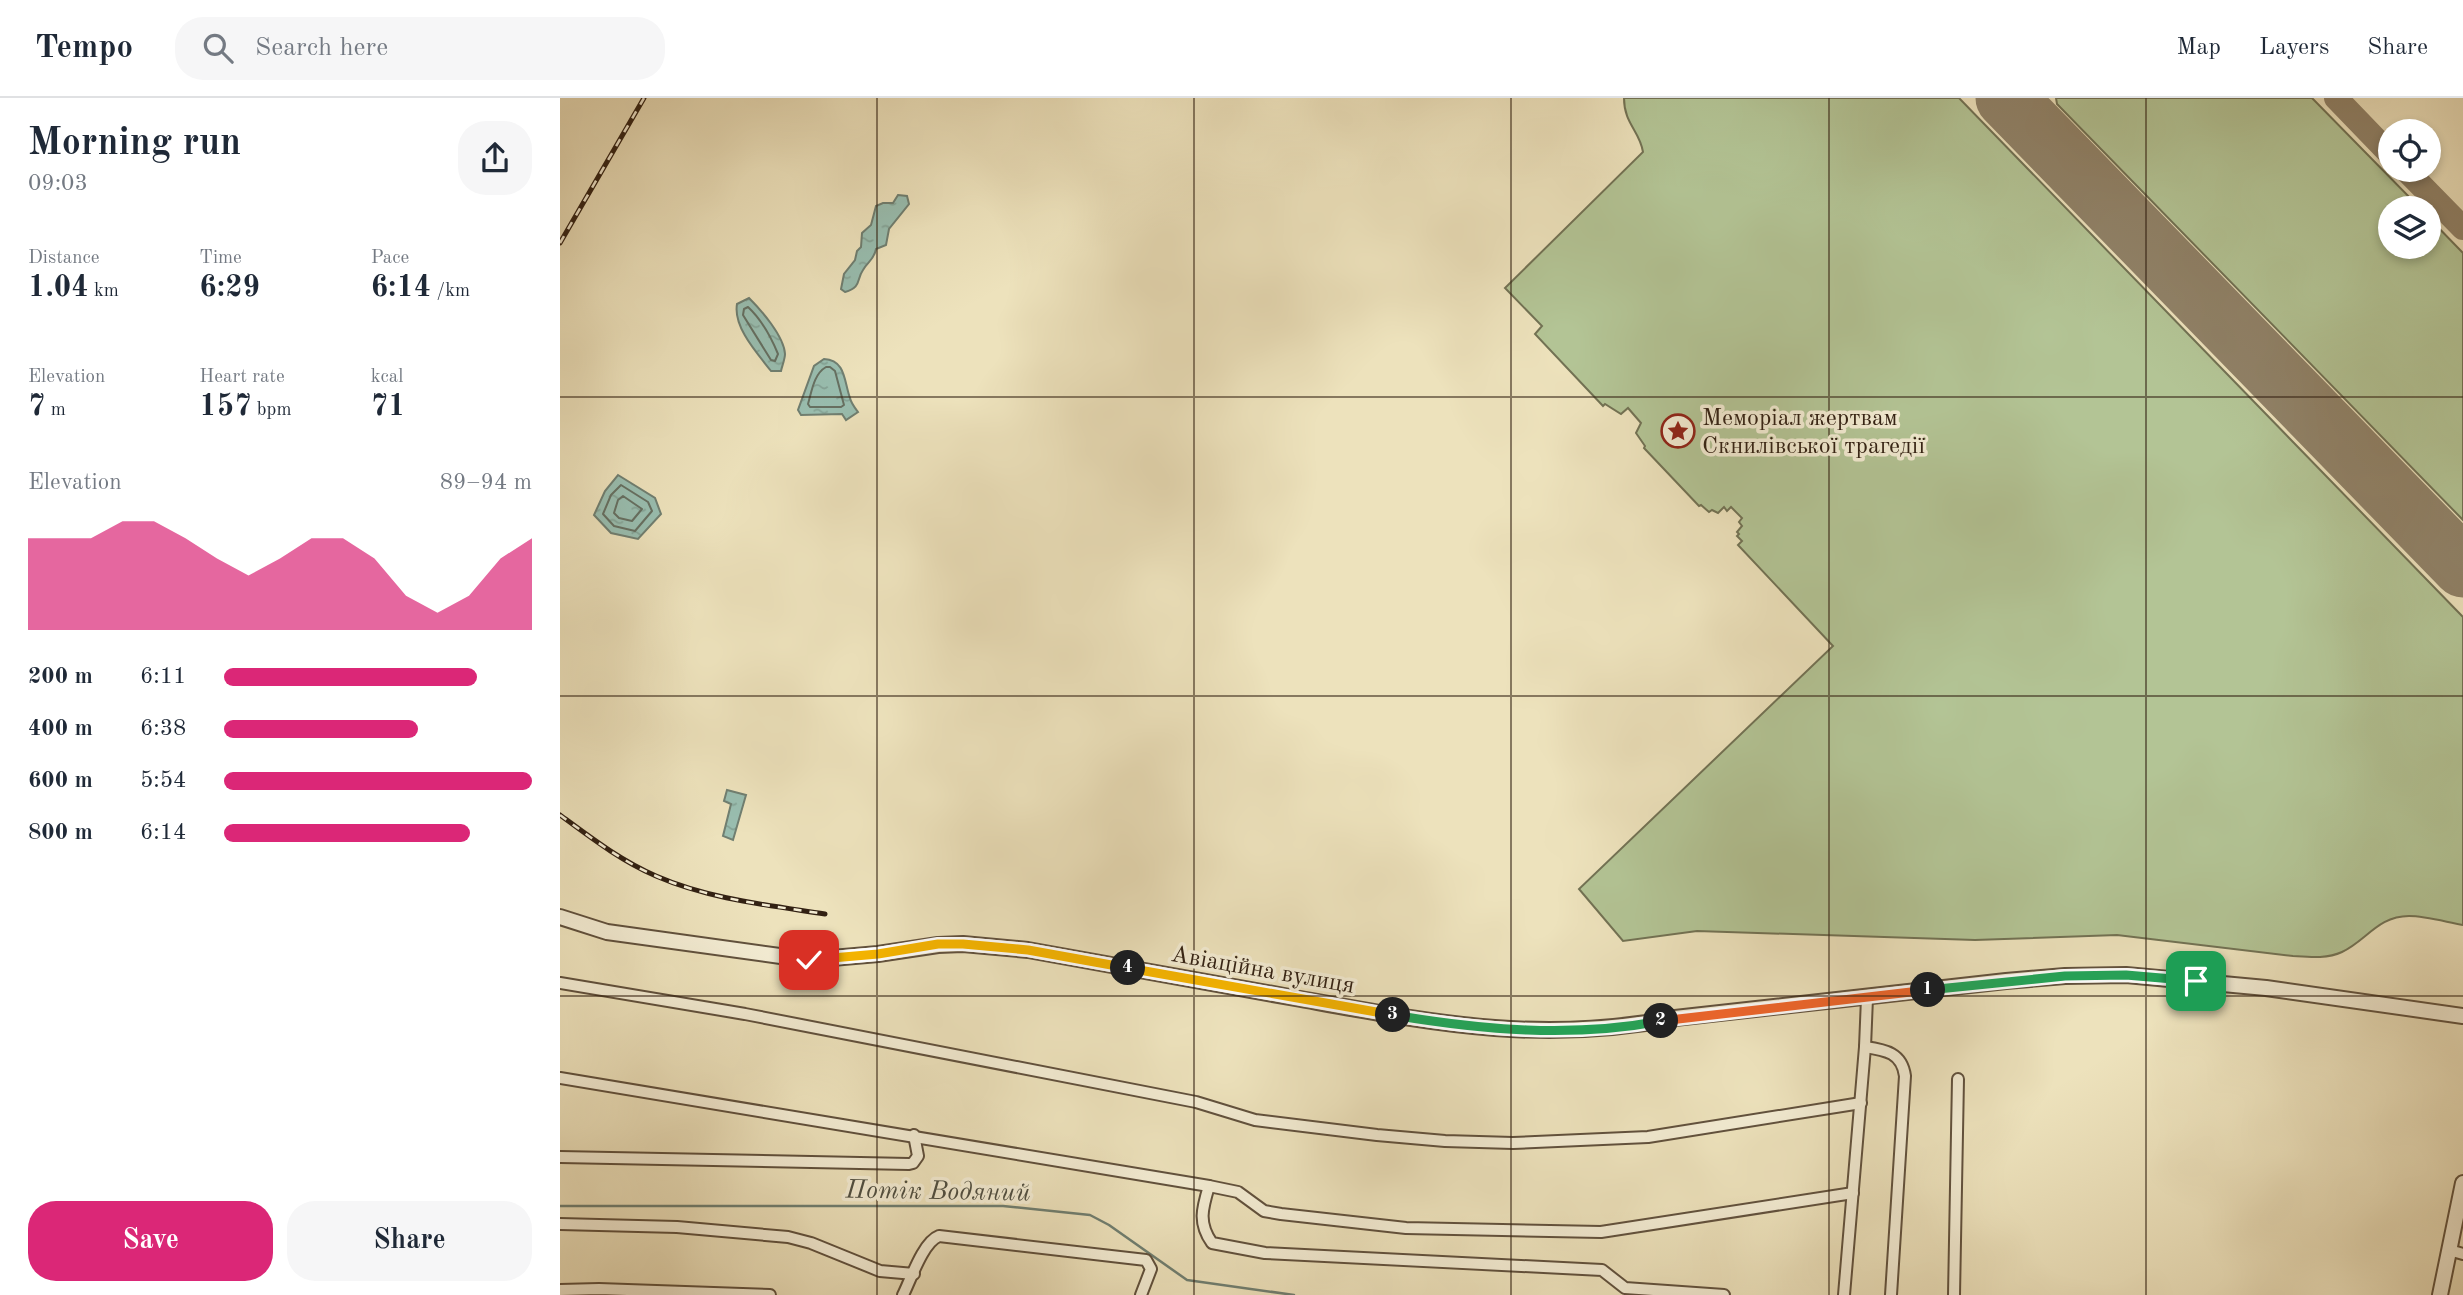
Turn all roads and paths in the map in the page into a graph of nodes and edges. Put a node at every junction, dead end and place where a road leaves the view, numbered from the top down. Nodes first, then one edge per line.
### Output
1 (560, 917) edge
2 (560, 983) edge
3 (1867, 998) junction
4 (2463, 1016) edge
5 (1865, 1047) junction
6 (560, 1078) edge
7 (1958, 1079) dead end
8 (1861, 1103) junction
9 (914, 1135) junction
10 (560, 1157) edge
11 (2463, 1183) edge
12 (1209, 1186) junction
13 (1853, 1193) junction
14 (560, 1224) edge
15 (2456, 1252) edge
16 (914, 1274) junction
17 (560, 1290) edge
18 (770, 1295) edge
19 (903, 1295) edge
20 (1141, 1295) edge
21 (1724, 1295) edge
22 (1844, 1295) edge
23 (1891, 1295) edge
24 (1954, 1295) edge
25 (2440, 1295) edge

1 - 3 street, Авіаційна вулиця
2 - 8 street
3 - 4 street, Авіаційна вулиця
3 - 5 street
5 - 8 street
5 - 23 street
6 - 9 street
7 - 24 street
8 - 13 street
9 - 10 street
9 - 12 street
11 - 15 street
12 - 13 street
12 - 21 street
13 - 22 street
14 - 16 street
15 - 25 street
16 - 19 street
16 - 20 street
17 - 18 street

